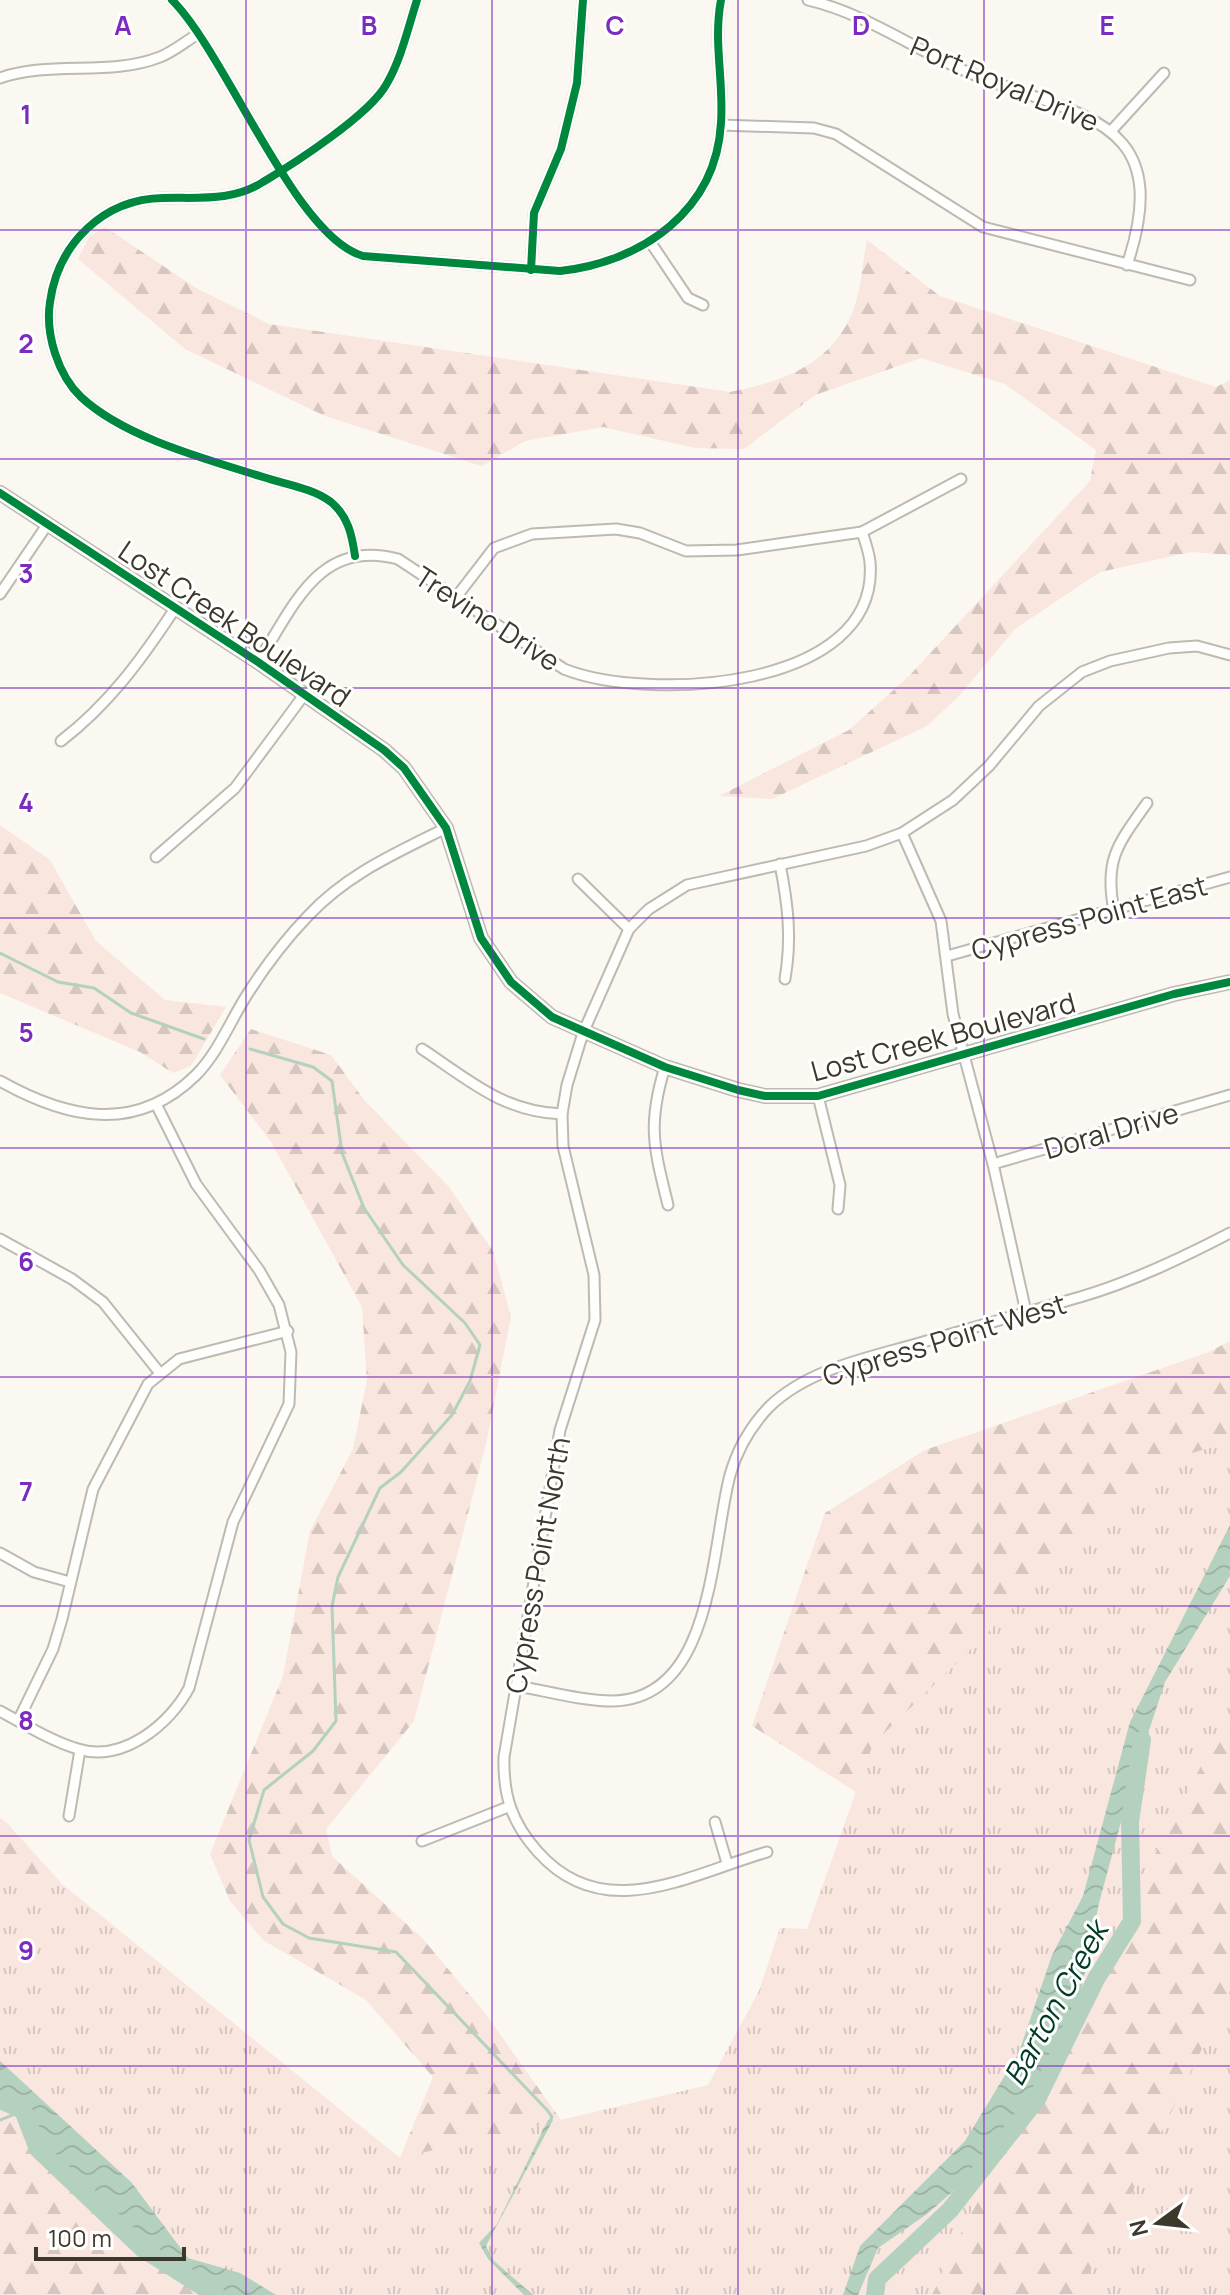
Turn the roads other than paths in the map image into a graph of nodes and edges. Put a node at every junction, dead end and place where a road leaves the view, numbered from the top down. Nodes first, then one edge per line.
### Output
1 (172, 0) edge
2 (417, 0) edge
3 (583, 0) edge
4 (721, 0) edge
5 (808, 0) edge
6 (198, 34) junction
7 (1164, 73) dead end
8 (0, 78) edge
9 (721, 125) junction
10 (1112, 130) junction
11 (281, 169) junction
12 (651, 243) junction
13 (1127, 265) junction
14 (531, 270) junction
15 (1190, 280) dead end
16 (703, 305) dead end
17 (961, 479) dead end
18 (0, 493) edge
19 (47, 525) junction
20 (862, 532) junction
21 (355, 556) junction
22 (0, 594) edge
23 (457, 596) junction
24 (174, 610) junction
25 (1230, 655) edge
26 (258, 662) junction
27 (304, 695) junction
28 (61, 741) dead end
29 (1147, 803) dead end
30 (446, 828) junction
31 (902, 833) junction
32 (156, 857) dead end
33 (780, 864) junction
34 (1230, 877) edge
35 (578, 879) dead end
36 (1114, 911) junction
37 (629, 929) junction
38 (947, 956) junction
39 (785, 979) dead end
40 (1230, 982) edge
41 (583, 1033) junction
42 (422, 1049) dead end
43 (963, 1057) junction
44 (665, 1067) junction
45 (0, 1081) edge
46 (1230, 1095) edge
47 (818, 1096) junction
48 (156, 1104) junction
49 (562, 1114) junction
50 (993, 1164) junction
51 (668, 1205) dead end
52 (838, 1209) dead end
53 (1230, 1233) edge
54 (0, 1239) edge
55 (1026, 1312) junction
56 (288, 1331) junction
57 (159, 1372) junction
58 (0, 1553) edge
59 (70, 1582) junction
60 (517, 1686) junction
61 (0, 1711) edge
62 (18, 1721) junction
63 (80, 1750) junction
64 (508, 1807) junction
65 (69, 1816) dead end
66 (715, 1822) dead end
67 (422, 1841) dead end
68 (767, 1852) dead end
69 (727, 1863) junction

1 - 6 street
2 - 11 street
3 - 14 street
4 - 9 street
5 - 10 street, Port Royal Drive
6 - 8 street
6 - 11 street
7 - 10 street
9 - 12 street
9 - 13 street
10 - 13 street, Port Royal Drive
11 - 14 street
11 - 21 street
12 - 14 street
12 - 16 street
13 - 15 street
17 - 20 street
18 - 19 street, Lost Creek Boulevard
19 - 22 street
19 - 24 street, Lost Creek Boulevard
20 - 23 street
20 - 23 street, Trevino Drive
21 - 23 street, Trevino Drive
21 - 26 street, Trevino Drive
24 - 26 street, Lost Creek Boulevard
24 - 28 street
25 - 31 street
26 - 27 street, Lost Creek Boulevard
27 - 30 street, Lost Creek Boulevard
27 - 32 street
29 - 36 street
30 - 41 street, Lost Creek Boulevard
30 - 48 street
31 - 33 street
31 - 38 street
33 - 37 street
33 - 39 street
34 - 36 street, Cypress Point East
35 - 37 street
36 - 38 street, Cypress Point East
37 - 41 street
38 - 43 street
40 - 43 street, Lost Creek Boulevard
41 - 44 street, Lost Creek Boulevard
41 - 49 street, Cypress Point North
42 - 49 street
43 - 47 street, Lost Creek Boulevard
43 - 50 street
44 - 47 street, Lost Creek Boulevard
44 - 51 street
45 - 48 street
46 - 50 street, Doral Drive
47 - 52 street
48 - 56 street
49 - 60 street, Cypress Point North
50 - 55 street
53 - 55 street, Cypress Point West
54 - 57 street
55 - 60 street, Cypress Point West
56 - 57 street
56 - 63 street
57 - 59 street
58 - 59 street
59 - 62 street
60 - 64 street, Cypress Point North
61 - 62 street
62 - 63 street
63 - 65 street
64 - 67 street
64 - 69 street, Cypress Point North
66 - 69 street
68 - 69 street, Cypress Point North

